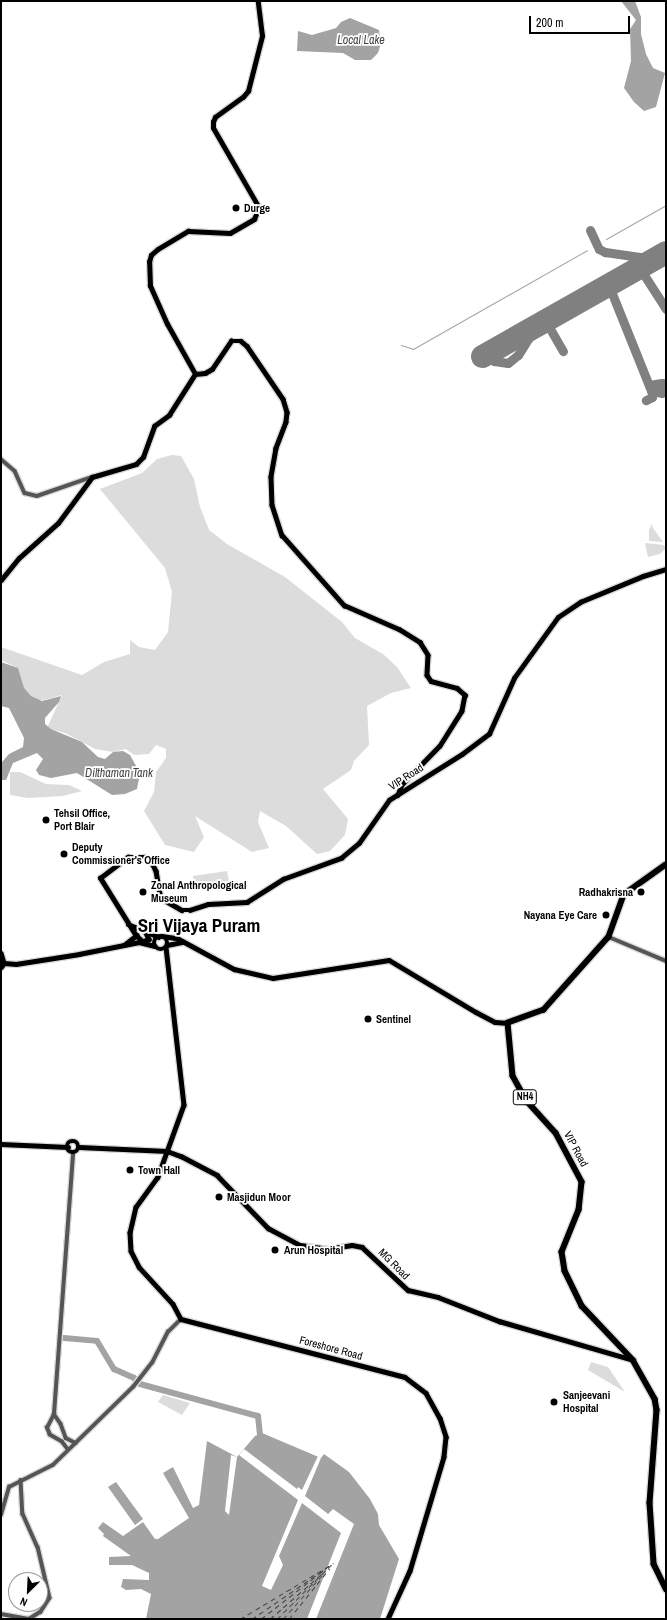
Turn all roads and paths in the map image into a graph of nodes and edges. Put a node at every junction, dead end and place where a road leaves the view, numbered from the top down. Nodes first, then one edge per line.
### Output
1 (258, 1) edge
2 (195, 374) junction
3 (1, 459) edge
4 (92, 477) junction
5 (666, 569) edge
6 (1, 580) edge
7 (398, 795) junction
8 (666, 865) edge
9 (127, 923) junction
10 (146, 933) junction
11 (136, 936) junction
12 (160, 936) junction
13 (609, 937) junction
14 (143, 942) junction
15 (184, 942) junction
16 (123, 946) junction
17 (167, 946) junction
18 (156, 947) junction
19 (1, 953) edge
20 (166, 961) junction
21 (666, 961) edge
22 (3, 965) edge
23 (508, 1023) junction
24 (1, 1144) edge
25 (68, 1147) junction
26 (79, 1147) junction
27 (167, 1151) junction
28 (73, 1153) junction
29 (181, 1319) junction
30 (633, 1360) junction
31 (54, 1414) junction
32 (76, 1443) junction
33 (68, 1450) junction
34 (21, 1480) junction
35 (1, 1515) edge
36 (666, 1589) edge
37 (1, 1614) edge
38 (30, 1619) edge
39 (388, 1619) edge

1 - 2 main road
2 - 4 main road
2 - 7 main road
3 - 4 street
4 - 6 main road
5 - 7 main road, VIP Road
7 - 9 main road, VIP Road
8 - 13 highway
9 - 10 main road
9 - 11 main road
10 - 11 main road
10 - 12 main road
10 - 14 main road
11 - 14 main road
11 - 16 main road
12 - 15 main road
12 - 17 main road
12 - 18 main road
13 - 21 street
13 - 23 highway
14 - 16 main road
14 - 18 main road
15 - 17 main road
15 - 23 main road
16 - 22 main road
17 - 18 main road
17 - 20 main road
18 - 20 main road
19 - 22 main road
20 - 27 main road
23 - 30 highway, VIP Road / NH4
24 - 25 main road
25 - 26 main road, MG Road
25 - 28 main road
26 - 27 main road, MG Road
26 - 28 main road
27 - 29 main road
27 - 30 main road, MG Road
28 - 31 street
29 - 32 street
29 - 39 main road, Foreshore Road
30 - 36 highway, NH4
31 - 32 street
31 - 33 street
32 - 33 street
33 - 34 street
34 - 35 street
34 - 38 street
37 - 38 street

